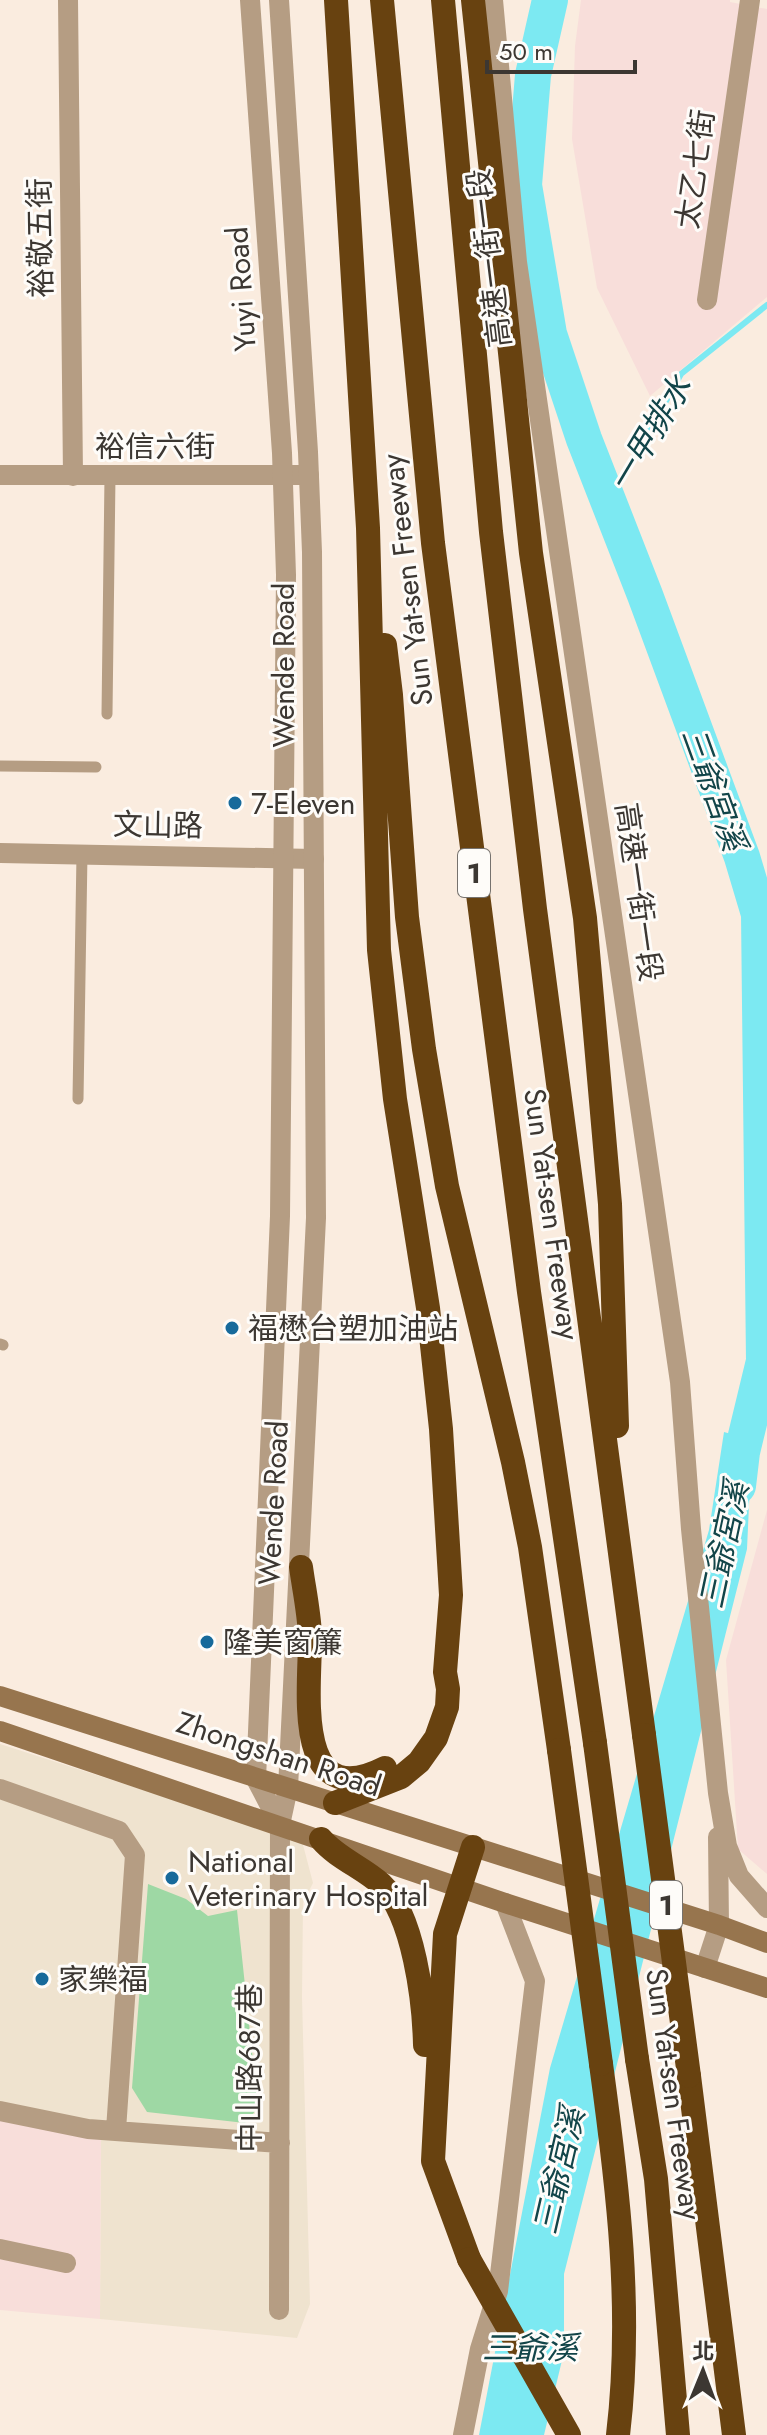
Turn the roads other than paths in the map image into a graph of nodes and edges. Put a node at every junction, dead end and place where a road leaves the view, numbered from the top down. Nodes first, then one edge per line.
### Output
1 (68, 0) edge
2 (250, 0) edge
3 (279, 0) edge
4 (336, 0) edge
5 (382, 0) edge
6 (443, 0) edge
7 (473, 0) edge
8 (493, 0) edge
9 (750, 0) edge
10 (707, 300) dead end
11 (0, 475) edge
12 (283, 475) junction
13 (309, 475) junction
14 (73, 476) junction
15 (110, 476) junction
16 (368, 528) junction
17 (312, 552) joint
18 (286, 575) joint
19 (107, 714) dead end
20 (0, 766) edge
21 (96, 767) dead end
22 (0, 853) edge
23 (82, 854) junction
24 (285, 858) junction
25 (314, 859) junction
26 (78, 1099) dead end
27 (301, 1567) junction
28 (623, 1584) junction
29 (445, 1672) junction
30 (0, 1696) edge
31 (0, 1731) edge
32 (256, 1779) junction
33 (288, 1788) junction
34 (0, 1789) edge
35 (718, 1793) junction
36 (335, 1803) junction
37 (280, 1825) junction
38 (321, 1839) junction
39 (473, 1847) junction
40 (459, 1887) junction
41 (505, 1903) junction
42 (767, 1908) edge
43 (719, 1925) junction
44 (767, 1943) edge
45 (696, 1964) junction
46 (767, 1988) edge
47 (0, 2111) edge
48 (116, 2130) junction
49 (280, 2143) junction
50 (433, 2161) junction
51 (0, 2249) edge
52 (66, 2263) dead end
53 (279, 2310) dead end
54 (463, 2435) edge
55 (569, 2435) edge
56 (618, 2435) edge
57 (678, 2435) edge
58 (734, 2435) edge

1 - 14 street, 裕敬五街
2 - 12 street, Yuyi Road
3 - 13 street, Yuyi Road
4 - 16 highway
5 - 57 highway, Sun Yat-sen Freeway / 1, bridge
6 - 28 highway, Sun Yat-sen Freeway / 1
7 - 28 highway
8 - 35 street, 高速一街一段
9 - 10 street, 太乙七街
11 - 14 street, 裕信六街
12 - 13 street, 裕信六街
12 - 15 street, 裕信六街
12 - 18 street, Yuyi Road
13 - 17 street, Yuyi Road
14 - 15 street, 裕信六街
15 - 19 lane
16 - 29 highway
16 - 56 highway, bridge
17 - 25 street, Wende Road
18 - 24 street, Wende Road
20 - 21 lane
22 - 23 street, 文山路
23 - 24 street, 文山路
23 - 26 lane
24 - 25 street, 文山路
24 - 32 street, Wende Road
25 - 27 street, Wende Road
27 - 29 highway
27 - 33 street, Wende Road
28 - 58 highway, Sun Yat-sen Freeway / 1, bridge
29 - 36 highway
30 - 32 main road, Zhongshan Road
31 - 37 main road
32 - 33 main road, Zhongshan Road
32 - 37 street, Wende Road
33 - 36 main road, Zhongshan Road
33 - 37 street, Wende Road
34 - 48 street
35 - 42 street, 高速一街一段
35 - 43 street, 高速一街一段
36 - 39 main road, Zhongshan Road
37 - 38 main road
37 - 49 street, 中山路687巷
38 - 40 main road
38 - 50 highway
39 - 40 highway
39 - 43 main road, Zhongshan Road, bridge
40 - 41 main road
40 - 50 highway
41 - 45 main road, bridge
41 - 54 street
43 - 44 main road
43 - 45 street, 高速一街一段
45 - 46 main road
47 - 48 street
48 - 49 street
49 - 53 street, 中山路687巷
50 - 55 highway, bridge
51 - 52 street

